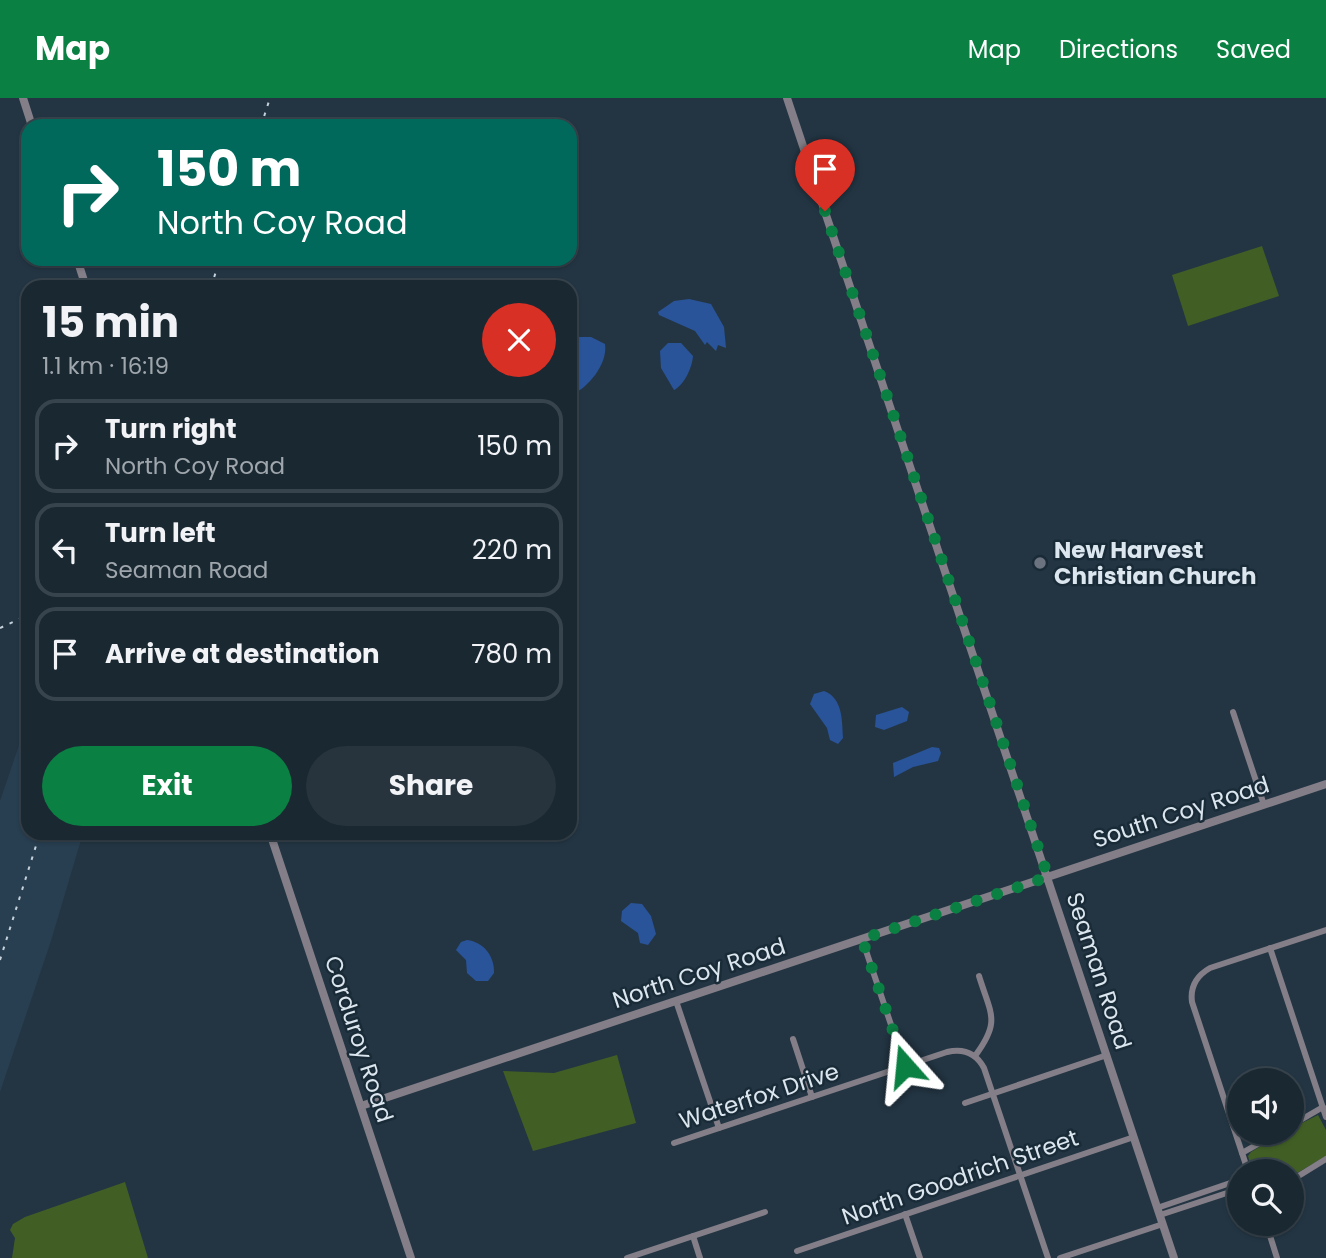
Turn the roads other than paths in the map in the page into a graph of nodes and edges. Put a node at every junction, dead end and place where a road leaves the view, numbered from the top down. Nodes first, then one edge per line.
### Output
1 (23, 98) edge
2 (787, 98) edge
3 (30, 119) edge
4 (1233, 712) dead end
5 (1326, 784) edge
6 (1264, 804) junction
7 (272, 840) edge
8 (1048, 877) junction
9 (1326, 930) edge
10 (862, 939) junction
11 (1270, 948) junction
12 (979, 976) dead end
13 (676, 1001) junction
14 (793, 1039) dead end
15 (1107, 1055) junction
16 (975, 1056) junction
17 (905, 1066) junction
18 (993, 1093) junction
19 (812, 1097) junction
20 (965, 1103) dead end
21 (361, 1106) junction
22 (1323, 1107) junction
23 (1326, 1117) edge
24 (1304, 1118) edge
25 (719, 1128) junction
26 (1134, 1137) junction
27 (674, 1143) dead end
28 (1256, 1145) edge
29 (1242, 1153) junction
30 (1244, 1159) edge
31 (1326, 1159) edge
32 (1304, 1173) edge
33 (1020, 1175) junction
34 (1227, 1186) edge
35 (1227, 1193) edge
36 (765, 1212) dead end
37 (905, 1214) junction
38 (1160, 1216) junction
39 (693, 1236) junction
40 (1270, 1236) edge
41 (797, 1251) dead end
42 (411, 1258) edge
43 (627, 1258) edge
44 (700, 1258) edge
45 (920, 1258) edge
46 (1048, 1258) edge
47 (1060, 1258) edge
48 (1174, 1258) edge
49 (1277, 1258) edge

1 - 3 street
2 - 8 street, Seaman Road
4 - 6 street
5 - 6 street, South Coy Road
6 - 8 street, South Coy Road
7 - 21 street, Corduroy Road
8 - 10 street, North Coy Road
8 - 15 street, Seaman Road
9 - 11 street
10 - 13 street, North Coy Road
10 - 17 street
11 - 22 street
11 - 29 street
12 - 16 street
13 - 21 street, North Coy Road
13 - 25 street
14 - 19 street
15 - 18 street
15 - 26 street, Seaman Road
16 - 17 street, Waterfox Drive
16 - 18 street
17 - 19 street, Waterfox Drive
18 - 20 street
18 - 33 street
19 - 25 street, Waterfox Drive
21 - 42 street, Corduroy Road
22 - 23 street
22 - 24 street
25 - 27 street, Waterfox Drive
26 - 33 street, North Goodrich Street
26 - 38 street, Seaman Road
28 - 29 street
29 - 30 street
31 - 32 street
33 - 37 street, North Goodrich Street
33 - 46 street
34 - 38 street
35 - 38 street
36 - 39 street
37 - 41 street, North Goodrich Street
37 - 45 street
38 - 47 street
38 - 48 street, Seaman Road
39 - 43 street
39 - 44 street
40 - 49 street

